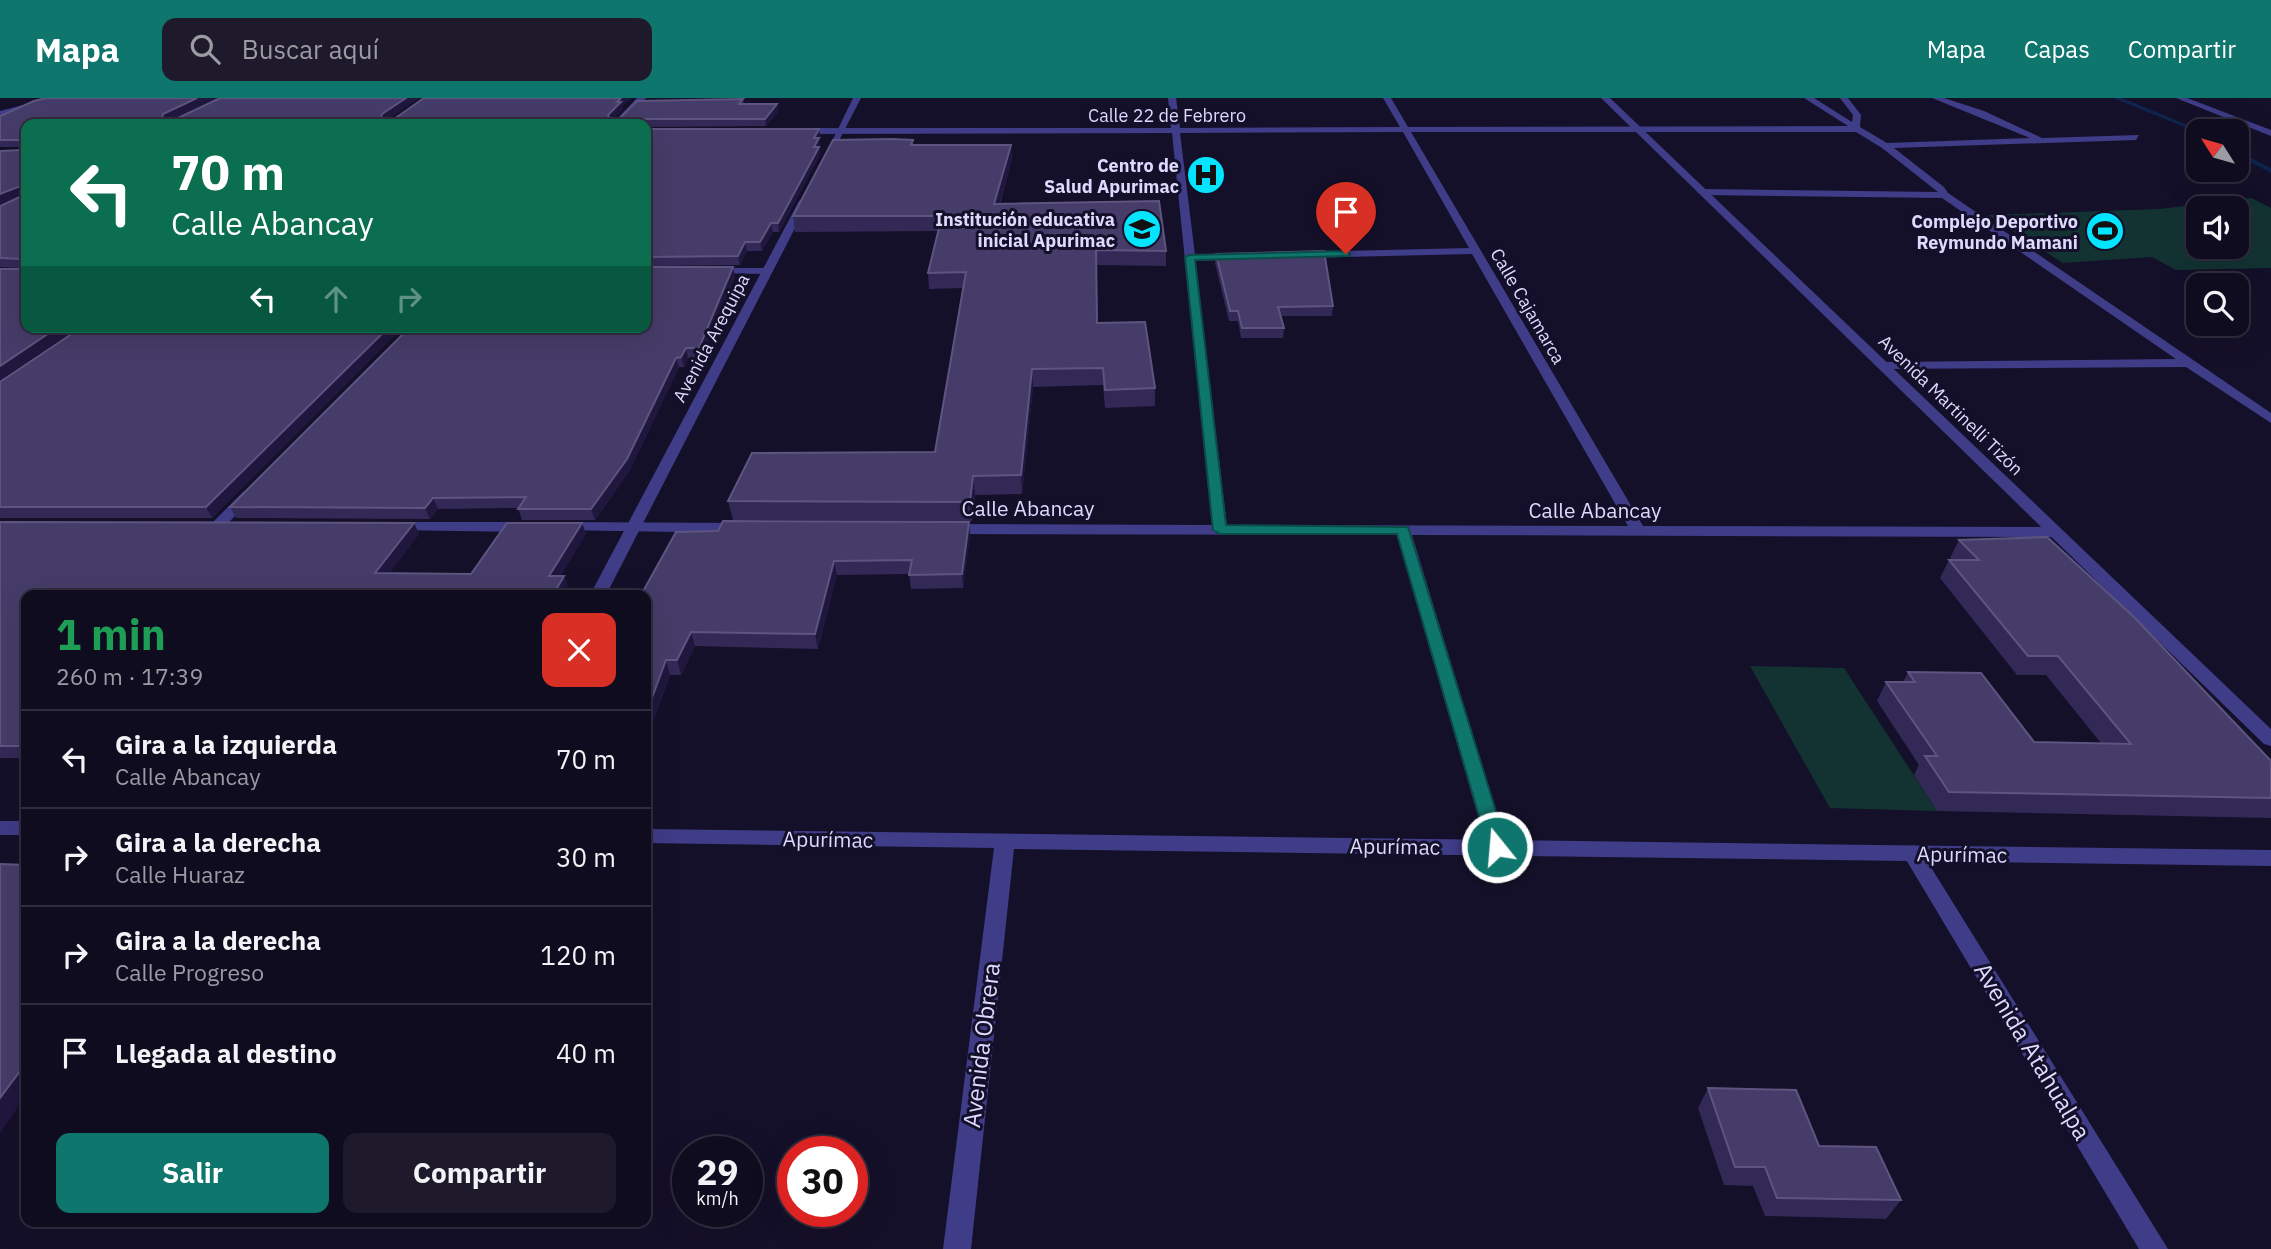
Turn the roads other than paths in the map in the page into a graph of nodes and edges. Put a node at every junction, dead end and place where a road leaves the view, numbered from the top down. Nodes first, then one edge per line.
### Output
1 (60, 98) edge
2 (642, 98) edge
3 (857, 98) edge
4 (1172, 98) edge
5 (1387, 98) edge
6 (1605, 98) edge
7 (1808, 98) edge
8 (1844, 98) edge
9 (1936, 98) edge
10 (2180, 98) edge
11 (0, 113) edge
12 (621, 119) edge
13 (1637, 129) junction
14 (1856, 129) junction
15 (1175, 130) junction
16 (1405, 130) junction
17 (840, 131) junction
18 (784, 132) edge
19 (2271, 133) edge
20 (2136, 137) dead end
21 (2045, 142) junction
22 (1885, 146) junction
23 (822, 166) edge
24 (810, 190) edge
25 (1702, 192) junction
26 (1944, 195) junction
27 (1476, 251) junction
28 (1244, 256) edge
29 (1285, 256) edge
30 (1189, 257) junction
31 (700, 271) edge
32 (767, 271) junction
33 (2188, 363) junction
34 (1883, 366) junction
35 (2271, 419) edge
36 (264, 479) edge
37 (244, 526) edge
38 (383, 527) edge
39 (633, 527) junction
40 (759, 528) edge
41 (927, 528) edge
42 (1220, 530) junction
43 (1403, 530) junction
44 (1638, 531) junction
45 (2055, 533) junction
46 (601, 590) edge
47 (2271, 740) edge
48 (0, 828) edge
49 (21, 828) edge
50 (651, 836) edge
51 (1005, 841) junction
52 (1497, 847) junction
53 (1912, 853) junction
54 (2271, 858) edge
55 (957, 1249) edge
56 (2154, 1249) edge

1 - 11 street
2 - 12 street
3 - 17 street
4 - 15 street
5 - 16 street, Calle Cajamarca
6 - 13 street, Avenida Martinelli Tizón
7 - 14 street
8 - 14 street
9 - 21 street
10 - 19 street
13 - 14 street, Calle 22 de Febrero
13 - 16 street, Calle 22 de Febrero
13 - 25 street, Avenida Martinelli Tizón
14 - 22 street
15 - 16 street, Calle 22 de Febrero
15 - 17 street, Calle 22 de Febrero
15 - 30 street
16 - 27 street, Calle Cajamarca
17 - 18 street, Calle 22 de Febrero
17 - 23 street
20 - 21 street
21 - 22 street
22 - 26 street
24 - 32 street, Avenida Arequipa
25 - 26 street
25 - 34 street, Avenida Martinelli Tizón
26 - 33 street
27 - 29 street
27 - 44 street, Calle Cajamarca
28 - 30 street
30 - 42 street
31 - 32 street
32 - 39 street, Avenida Arequipa
33 - 34 street
33 - 35 street
34 - 45 street, Avenida Martinelli Tizón
36 - 37 street
38 - 39 street
39 - 40 street
39 - 46 street, Avenida Arequipa
41 - 42 street, Calle Abancay
42 - 43 street, Calle Abancay
43 - 44 street, Calle Abancay
43 - 52 street
44 - 45 street, Calle Abancay
45 - 47 street, Avenida Martinelli Tizón
48 - 49 street
50 - 51 street, Apurímac
51 - 52 street, Apurímac
51 - 55 street, Avenida Obrera
52 - 53 street, Apurímac
53 - 54 street, Apurímac
53 - 56 street, Avenida Atahualpa

